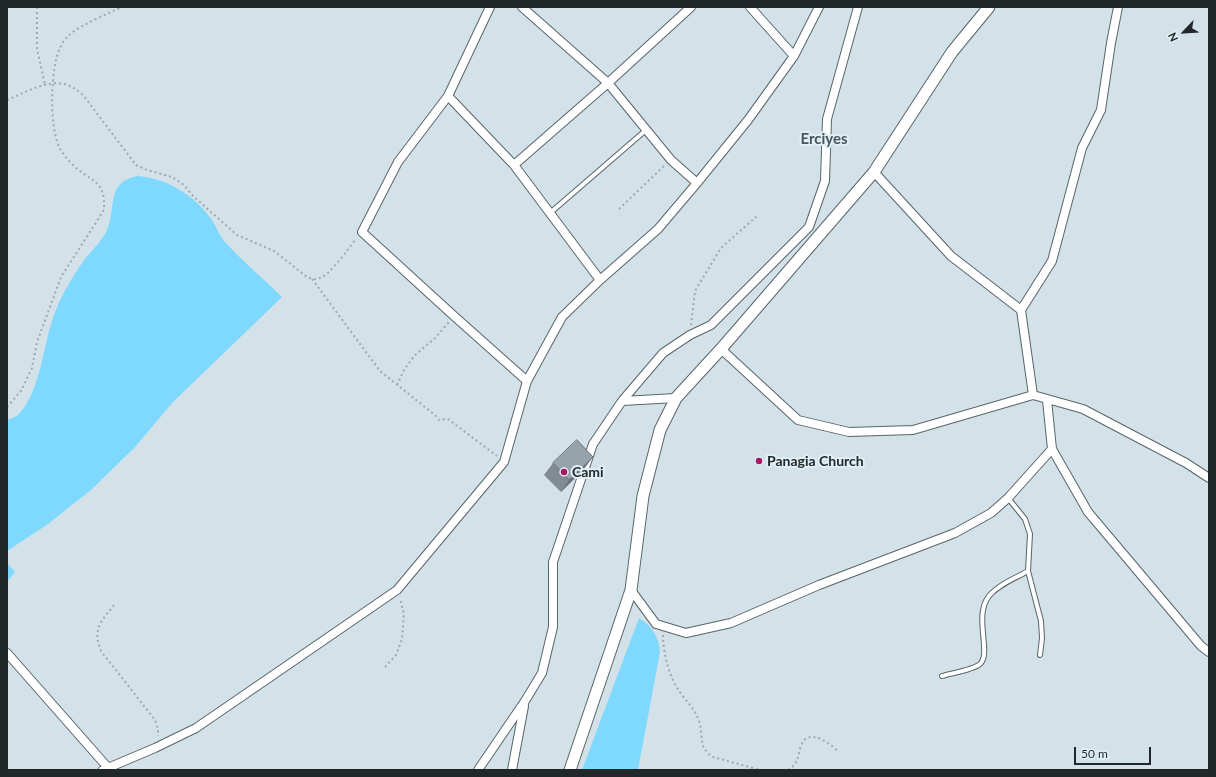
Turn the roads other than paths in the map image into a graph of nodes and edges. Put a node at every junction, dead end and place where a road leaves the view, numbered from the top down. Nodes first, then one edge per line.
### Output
1 (490, 7) edge
2 (691, 7) edge
3 (750, 7) edge
4 (819, 7) edge
5 (858, 7) edge
6 (989, 7) edge
7 (1118, 7) edge
8 (527, 9) edge
9 (794, 56) junction
10 (608, 83) junction
11 (448, 96) junction
12 (646, 130) junction
13 (514, 165) junction
14 (874, 172) junction
15 (697, 183) junction
16 (550, 213) junction
17 (809, 227) junction
18 (816, 239) junction
19 (600, 280) junction
20 (1021, 310) junction
21 (721, 349) junction
22 (527, 380) junction
23 (1033, 396) junction
24 (676, 398) junction
25 (1047, 400) junction
26 (622, 401) junction
27 (1052, 449) junction
28 (1209, 478) edge
29 (1008, 498) junction
30 (1028, 571) junction
31 (631, 590) junction
32 (1209, 652) edge
33 (7, 653) edge
34 (1040, 655) dead end
35 (942, 676) dead end
36 (525, 701) junction
37 (107, 769) edge
38 (570, 769) edge
39 (478, 770) edge
40 (512, 770) edge

1 - 11 street
2 - 10 street
3 - 9 street
4 - 9 street
5 - 17 street
6 - 14 street
7 - 20 street
8 - 10 street
9 - 15 street
10 - 12 street
10 - 13 street
11 - 13 street
11 - 22 street
12 - 15 street
12 - 16 lane
13 - 16 street
14 - 18 street
14 - 20 street
15 - 19 street
16 - 19 street
17 - 18 street
17 - 26 street
18 - 21 street
19 - 22 street
20 - 23 street
21 - 23 street
21 - 24 street
22 - 37 street
23 - 25 street
24 - 26 street
24 - 31 street
25 - 27 street
25 - 28 street
26 - 36 street
27 - 29 street
27 - 32 street
29 - 30 lane
29 - 31 street
30 - 34 lane
30 - 35 lane
31 - 38 street
33 - 37 street
36 - 39 street
36 - 40 street

